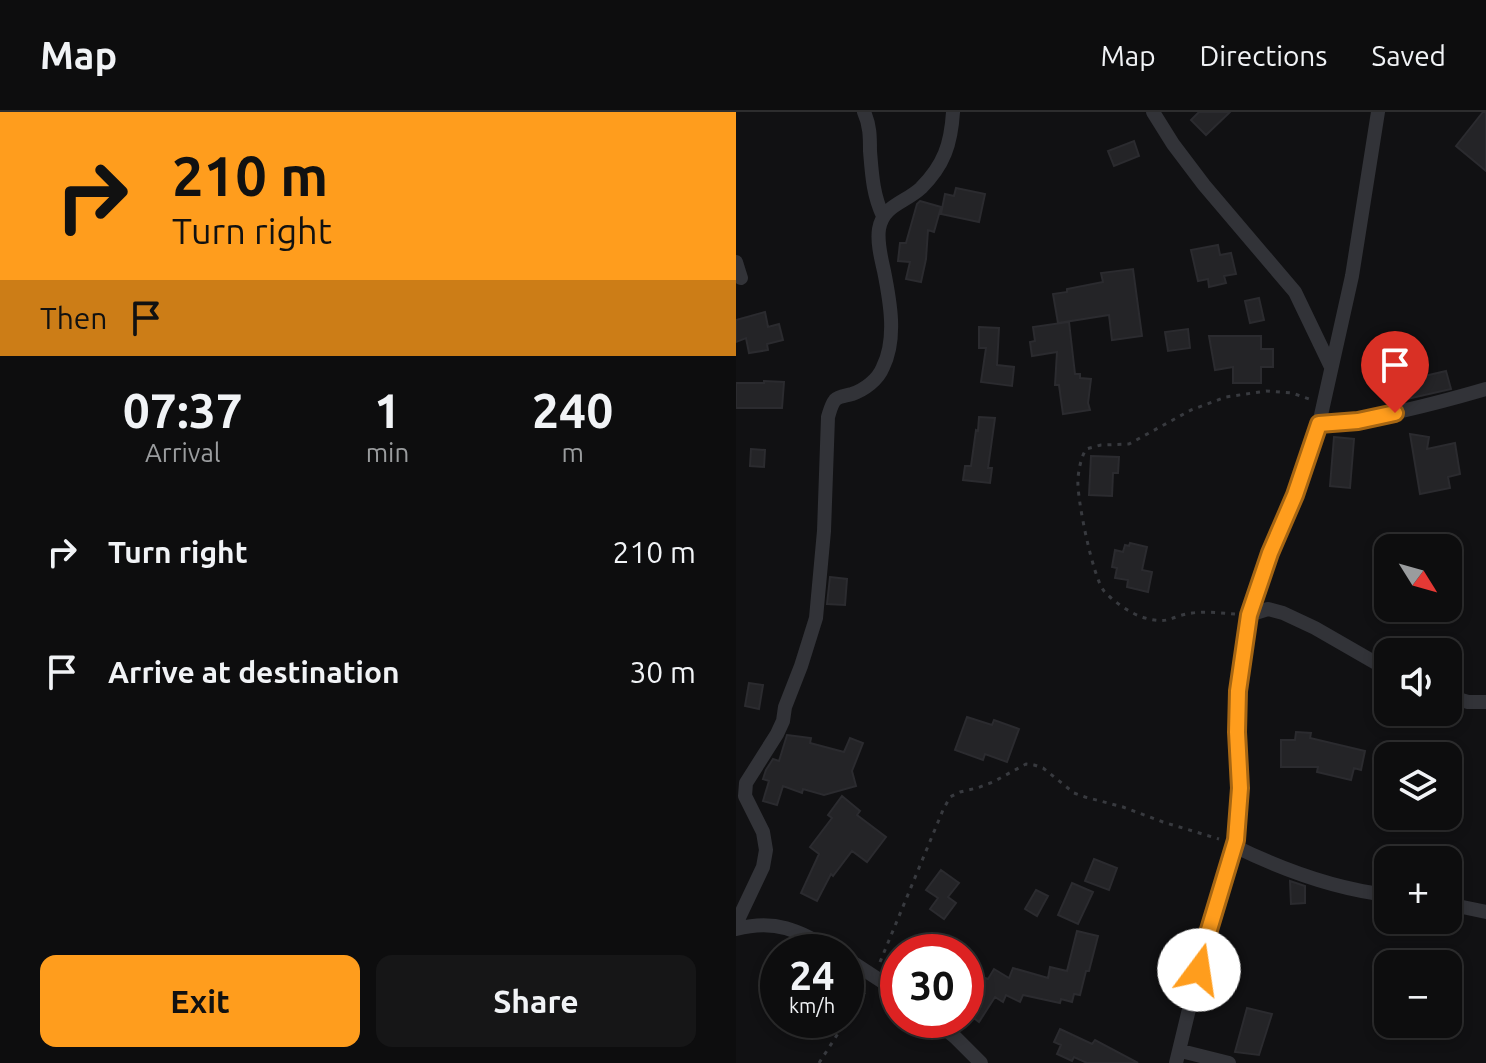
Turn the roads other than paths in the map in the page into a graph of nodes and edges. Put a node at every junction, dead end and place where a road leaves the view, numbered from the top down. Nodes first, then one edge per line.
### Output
1 (864, 112) edge
2 (953, 112) edge
3 (1153, 112) edge
4 (1378, 112) edge
5 (883, 216) junction
6 (736, 262) edge
7 (741, 278) dead end
8 (1331, 367) junction
9 (1486, 389) edge
10 (1319, 424) junction
11 (1249, 615) junction
12 (1374, 662) edge
13 (1462, 700) edge
14 (1486, 702) edge
15 (1234, 846) junction
16 (1374, 892) edge
17 (1462, 907) edge
18 (1486, 912) edge
19 (736, 927) edge
20 (805, 934) edge
21 (956, 1038) edge
22 (1178, 1057) edge
23 (981, 1063) edge
24 (1229, 1063) edge

1 - 5 street
2 - 5 street
3 - 8 street
4 - 8 street
5 - 19 street
6 - 7 street
8 - 10 street
9 - 10 street
10 - 11 street
11 - 12 street
11 - 15 street
13 - 14 street
15 - 16 street
15 - 22 street
17 - 18 street
19 - 20 street
21 - 23 street
22 - 24 street

